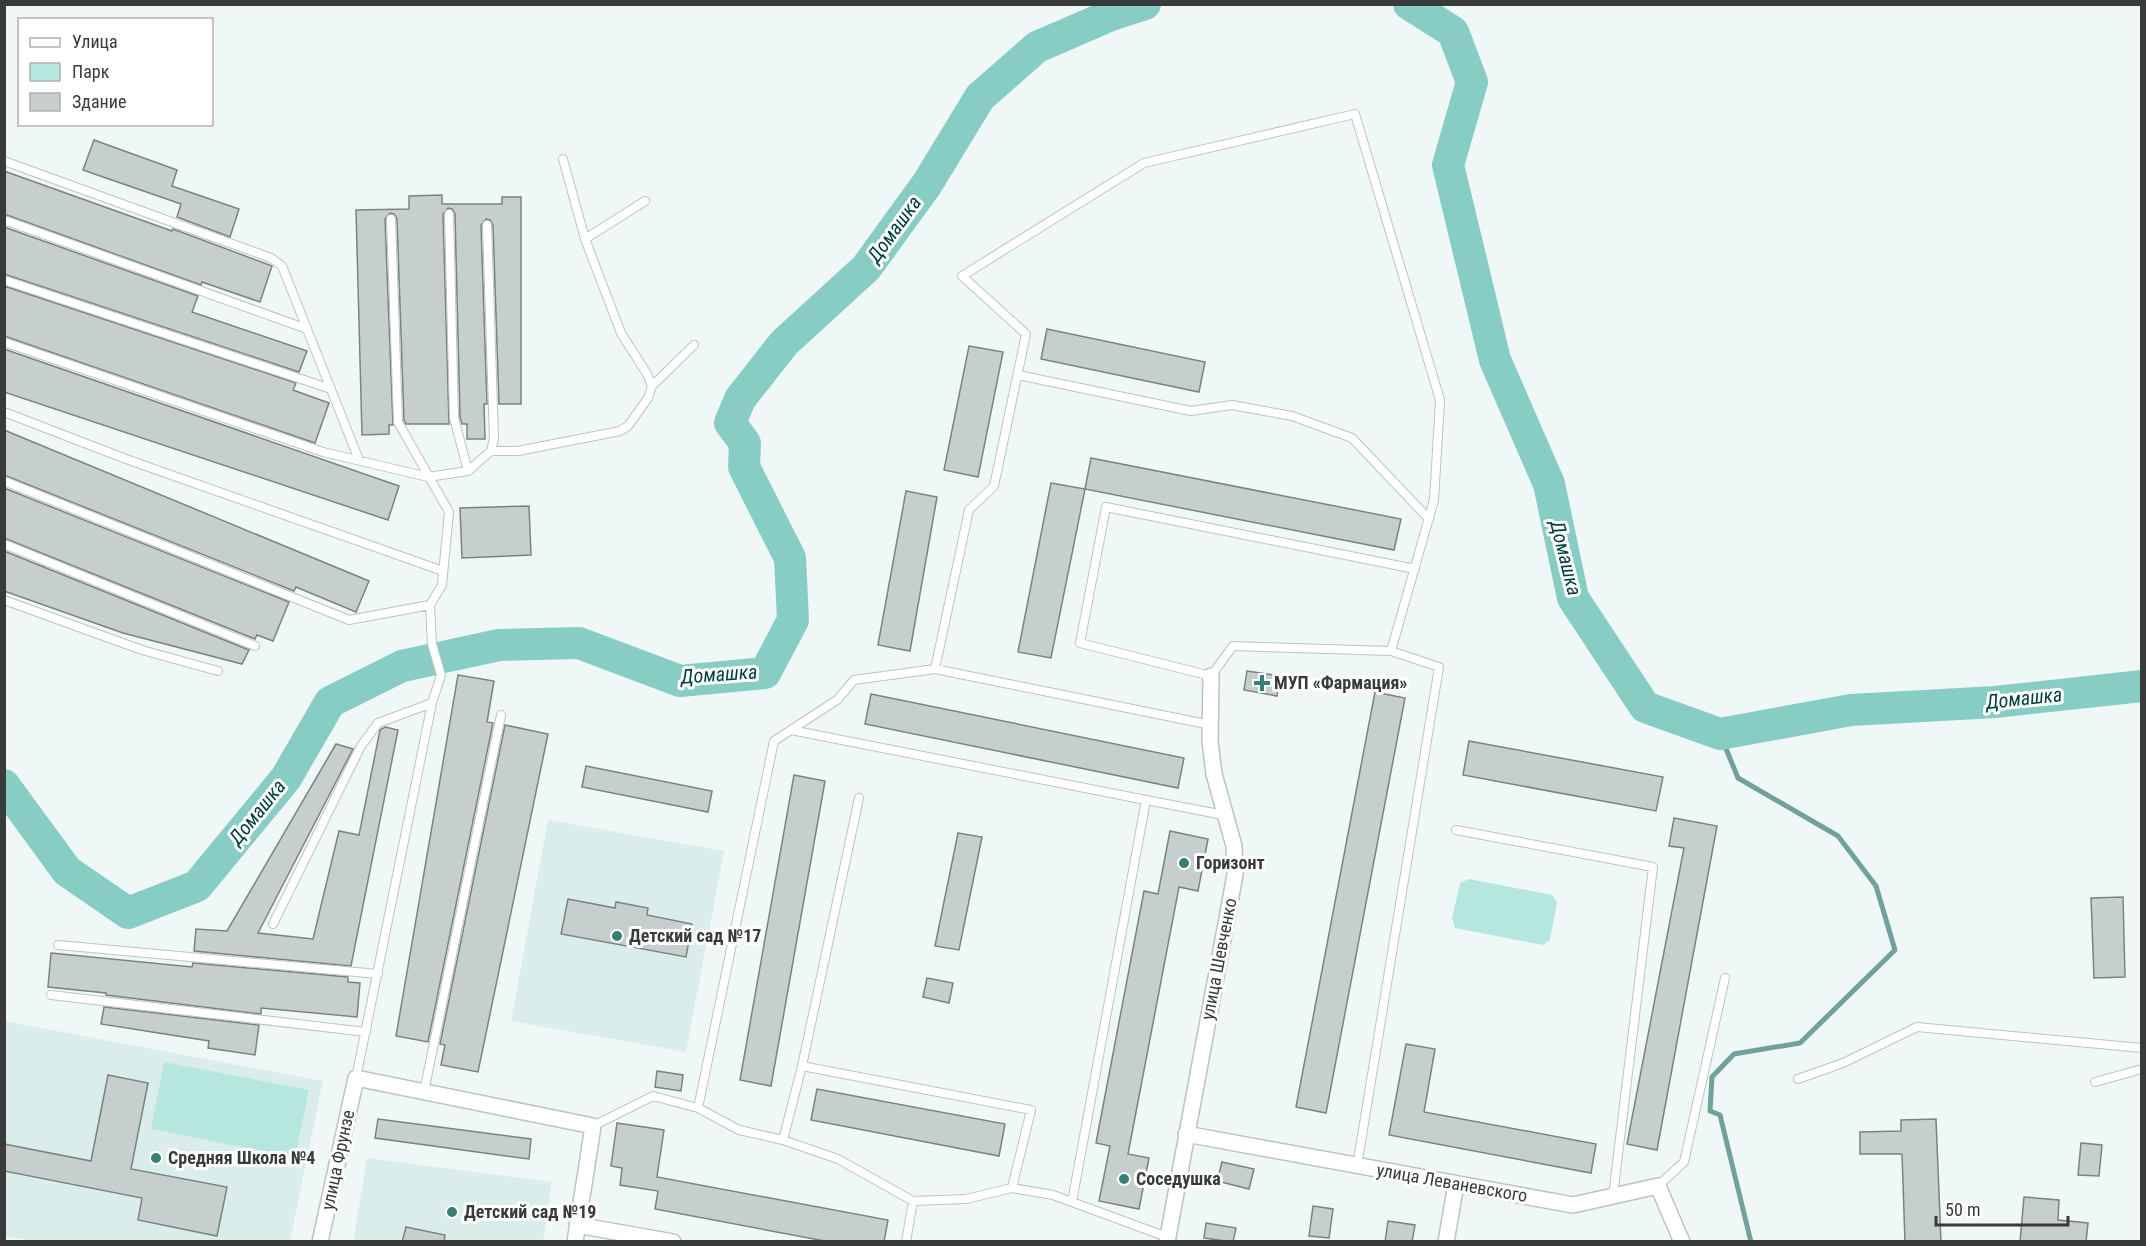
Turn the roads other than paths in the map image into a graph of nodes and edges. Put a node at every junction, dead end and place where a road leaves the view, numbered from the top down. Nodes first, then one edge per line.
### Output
1 (562, 159) dead end
2 (4, 161) edge
3 (645, 201) dead end
4 (449, 214) dead end
5 (391, 219) dead end
6 (4, 220) edge
7 (487, 225) dead end
8 (585, 239) junction
9 (4, 280) edge
10 (307, 329) junction
11 (4, 342) edge
12 (694, 345) dead end
13 (1017, 375) junction
14 (652, 386) junction
15 (331, 389) junction
16 (4, 412) edge
17 (491, 451) junction
18 (359, 460) junction
19 (468, 471) junction
20 (428, 477) junction
21 (4, 482) edge
22 (1428, 519) junction
23 (4, 544) edge
24 (1415, 568) junction
25 (443, 572) junction
26 (4, 600) edge
27 (430, 604) junction
28 (255, 646) dead end
29 (1391, 651) junction
30 (935, 669) junction
31 (218, 671) dead end
32 (1211, 676) junction
33 (432, 702) junction
34 (501, 715) dead end
35 (1210, 725) junction
36 (791, 730) junction
37 (859, 798) dead end
38 (1146, 801) junction
39 (1224, 815) junction
40 (1456, 830) dead end
41 (273, 924) dead end
42 (58, 945) dead end
43 (378, 974) junction
44 (1725, 978) dead end
45 (51, 995) dead end
46 (366, 1032) junction
47 (2142, 1048) edge
48 (802, 1066) junction
49 (2142, 1069) edge
50 (356, 1078) junction
51 (1798, 1079) dead end
52 (2095, 1082) dead end
53 (424, 1092) junction
54 (699, 1108) junction
55 (592, 1126) junction
56 (1186, 1134) junction
57 (783, 1140) junction
58 (1357, 1166) junction
59 (1456, 1184) junction
60 (1658, 1186) junction
61 (1012, 1188) junction
62 (1613, 1196) junction
63 (913, 1201) junction
64 (1072, 1202) junction
65 (578, 1225) junction
66 (1167, 1240) edge
67 (320, 1242) edge
68 (575, 1242) edge
69 (673, 1242) edge
70 (906, 1242) edge
71 (1446, 1242) edge
72 (1682, 1242) edge

1 - 8 lane
2 - 10 lane
3 - 8 lane
4 - 19 lane
5 - 20 lane
6 - 10 lane
7 - 17 lane
8 - 14 lane
9 - 15 lane
10 - 15 lane
11 - 18 lane
12 - 14 lane
13 - 22 lane
13 - 22 lane
13 - 30 lane
14 - 17 lane
15 - 18 lane
16 - 25 lane
17 - 19 lane
18 - 20 lane
19 - 20 lane
20 - 25 lane
21 - 27 lane
22 - 24 lane
23 - 28 lane
24 - 29 lane
24 - 32 lane
25 - 27 lane
26 - 31 lane
27 - 33 lane
29 - 32 lane
29 - 58 lane
30 - 35 lane
30 - 36 lane
32 - 35 street, улица Шевченко
33 - 41 lane
33 - 43 lane
34 - 53 lane
35 - 39 street, улица Шевченко
36 - 38 lane
36 - 54 lane
37 - 48 lane
38 - 39 lane
38 - 64 lane
39 - 56 street, улица Шевченко
40 - 62 lane
42 - 43 lane
43 - 46 lane
44 - 60 lane
45 - 46 lane
46 - 50 lane
47 - 51 lane
48 - 57 lane
48 - 61 lane
49 - 52 lane
50 - 53 street
50 - 67 street, улица Фрунзе
53 - 55 street
54 - 55 lane
54 - 57 lane
55 - 65 street
56 - 58 street, улица Леваневского
56 - 66 street, улица Шевченко
57 - 63 lane
58 - 59 street, улица Леваневского
59 - 62 street, улица Леваневского
59 - 71 street
60 - 62 street, улица Леваневского
60 - 72 street
61 - 63 lane
61 - 64 lane
63 - 70 lane
64 - 66 lane
65 - 68 street
65 - 69 street

